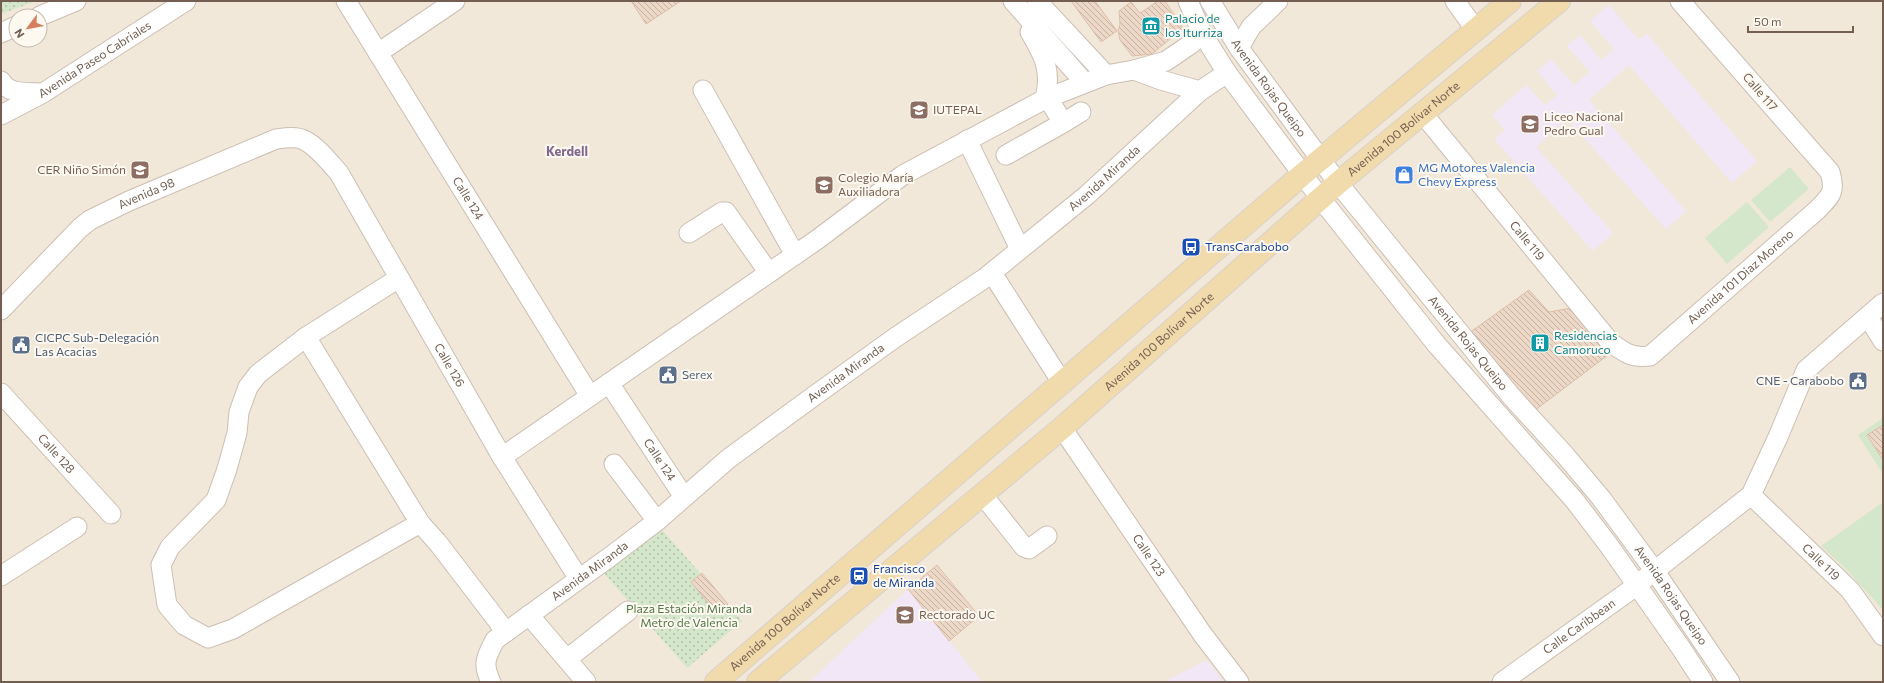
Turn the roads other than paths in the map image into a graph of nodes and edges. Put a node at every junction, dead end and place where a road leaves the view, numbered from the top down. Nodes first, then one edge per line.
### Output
1 (76, 1) edge
2 (186, 1) edge
3 (346, 1) edge
4 (455, 1) edge
5 (1013, 1) edge
6 (1037, 1) edge
7 (1188, 1) edge
8 (1210, 1) edge
9 (1278, 1) edge
10 (1455, 1) edge
11 (1510, 1) edge
12 (1559, 1) edge
13 (1680, 1) edge
14 (48, 13) edge
15 (1475, 29) junction
16 (1202, 33) junction
17 (1240, 48) junction
18 (378, 53) junction
19 (1134, 70) junction
20 (1227, 73) junction
21 (1106, 75) junction
22 (1, 81) edge
23 (1085, 83) junction
24 (703, 90) dead end
25 (1200, 91) junction
26 (43, 93) junction
27 (1046, 98) junction
28 (1081, 112) dead end
29 (1423, 114) junction
30 (1, 115) edge
31 (1063, 123) junction
32 (967, 140) junction
33 (320, 152) joint
34 (1006, 155) dead end
35 (1321, 159) junction
36 (1304, 174) junction
37 (1338, 183) junction
38 (1834, 185) joint
39 (1321, 198) junction
40 (689, 233) dead end
41 (1020, 249) junction
42 (795, 255) junction
43 (769, 273) junction
44 (992, 273) junction
45 (399, 278) junction
46 (1883, 303) edge
47 (1, 310) edge
48 (1868, 317) junction
49 (306, 337) junction
50 (1883, 341) edge
51 (1639, 357) joint
52 (609, 383) junction
53 (1063, 384) junction
54 (1, 392) edge
55 (590, 396) junction
56 (1062, 428) junction
57 (502, 457) junction
58 (614, 464) dead end
59 (982, 494) junction
60 (1751, 495) junction
61 (684, 497) junction
62 (111, 514) dead end
63 (657, 521) junction
64 (420, 523) junction
65 (77, 527) dead end
66 (1047, 536) dead end
67 (1654, 570) junction
68 (1, 576) edge
69 (579, 579) junction
70 (1636, 584) junction
71 (628, 611) dead end
72 (529, 614) junction
73 (506, 632) junction
74 (1883, 636) edge
75 (567, 659) junction
76 (491, 682) edge
77 (586, 682) edge
78 (716, 682) edge
79 (758, 682) edge
80 (1239, 682) edge
81 (1502, 682) edge
82 (1703, 682) edge
83 (1730, 682) edge

1 - 14 street
2 - 26 street, Avenida Paseo Cabriales
3 - 18 street, Calle 124
4 - 18 street
5 - 23 street
5 - 27 street
6 - 21 street
7 - 16 street, Avenida Rojas Queipo
8 - 17 street, Avenida Rojas Queipo
9 - 17 street
10 - 15 street
11 - 15 main road, Avenida 100 Bolívar Norte
12 - 29 main road, Avenida 100 Bolívar Norte
13 - 38 street, Calle 117
15 - 35 main road, Avenida 100 Bolívar Norte
16 - 19 street
16 - 20 street, Avenida Rojas Queipo
17 - 35 street, Avenida Rojas Queipo
18 - 55 street, Calle 124
19 - 21 street
19 - 25 street
20 - 25 street, Avenida Miranda
20 - 36 street, Avenida Rojas Queipo
21 - 23 street
22 - 26 street
23 - 27 street
24 - 42 street
25 - 41 street, Avenida Miranda
26 - 30 street, Avenida Paseo Cabriales
27 - 31 street
27 - 32 street
28 - 31 street
29 - 37 main road, Avenida 100 Bolívar Norte
29 - 51 street, Calle 119
31 - 34 street
32 - 41 street
32 - 42 street
33 - 45 street, Calle 126
33 - 47 street, Avenida 98
35 - 36 main road, Avenida 100 Bolívar Norte
35 - 37 street, Avenida Rojas Queipo
36 - 39 street, Avenida Rojas Queipo
36 - 53 main road, Avenida 100 Bolívar Norte
37 - 39 main road, Avenida 100 Bolívar Norte
37 - 67 street, Avenida Rojas Queipo
38 - 51 street, Avenida 101 Diaz Moreno
39 - 56 main road, Avenida 100 Bolívar Norte
39 - 70 street, Avenida Rojas Queipo
40 - 43 street
41 - 44 street, Avenida Miranda
42 - 43 street
43 - 52 street
44 - 53 street
44 - 61 street, Avenida Miranda
45 - 49 street
45 - 57 street, Calle 126
46 - 48 street
48 - 50 street
48 - 60 street
49 - 64 street
49 - 64 street
52 - 55 street
52 - 61 street, Calle 124
53 - 78 main road, Avenida 100 Bolívar Norte
54 - 62 street, Calle 128
55 - 57 street
56 - 59 main road, Avenida 100 Bolívar Norte
56 - 80 street, Calle 123
57 - 69 street, Calle 126
58 - 63 street
59 - 66 street
59 - 79 main road, Avenida 100 Bolívar Norte
60 - 67 street, Calle Caribbean
60 - 74 street, Calle 119
61 - 63 street, Avenida Miranda
63 - 69 street, Avenida Miranda
64 - 73 street
65 - 68 street
67 - 70 street, Calle Caribbean
67 - 83 street, Avenida Rojas Queipo
69 - 72 street, Avenida Miranda
70 - 81 street, Calle Caribbean
70 - 82 street, Avenida Rojas Queipo
71 - 75 street
72 - 73 street, Avenida Miranda
72 - 75 street
73 - 76 street, Avenida Miranda
75 - 77 street

